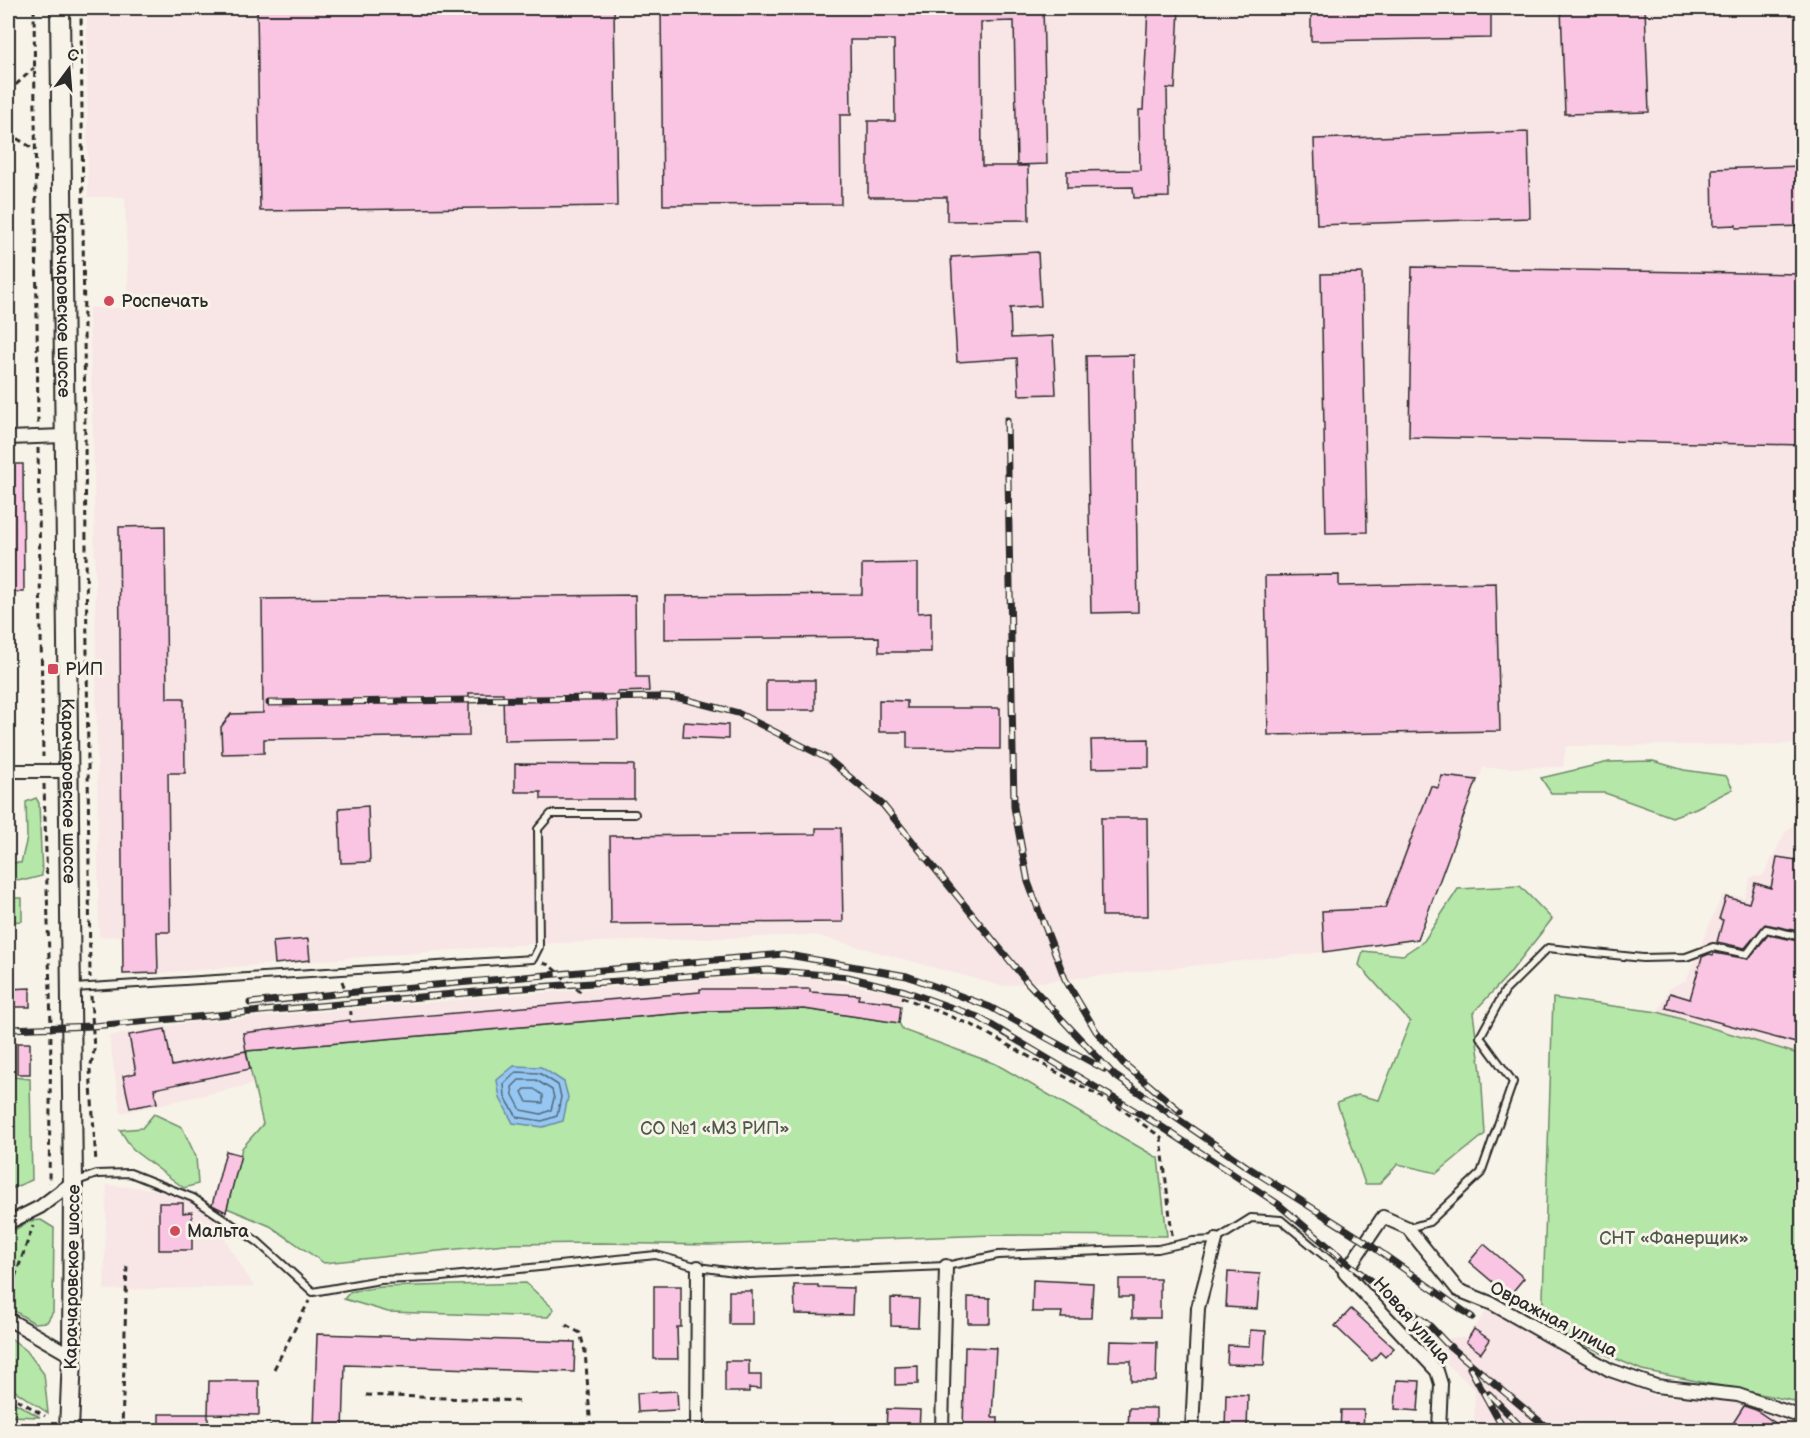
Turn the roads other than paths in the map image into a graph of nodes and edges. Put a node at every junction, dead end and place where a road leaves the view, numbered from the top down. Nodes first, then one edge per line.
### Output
1 (60, 8) edge
2 (64, 436) junction
3 (8, 438) edge
4 (8, 771) edge
5 (68, 771) junction
6 (635, 814) dead end
7 (1803, 937) edge
8 (70, 989) junction
9 (73, 1182) junction
10 (8, 1223) edge
11 (1408, 1228) junction
12 (1216, 1240) junction
13 (946, 1266) junction
14 (698, 1267) junction
15 (1345, 1273) junction
16 (8, 1319) edge
17 (72, 1356) junction
18 (1803, 1417) edge
19 (69, 1431) edge
20 (697, 1431) edge
21 (942, 1431) edge
22 (1192, 1431) edge
23 (1439, 1431) edge

1 - 2 street, Карачаровское шоссе
2 - 3 street
2 - 5 street, Карачаровское шоссе
4 - 5 street
5 - 8 street, Карачаровское шоссе
6 - 8 lane
7 - 11 lane
8 - 9 street, Карачаровское шоссе
9 - 10 street
9 - 14 lane
9 - 17 street, Карачаровское шоссе
11 - 15 street
11 - 18 street, Овражная улица
12 - 13 lane
12 - 15 lane
12 - 22 street
13 - 14 lane
13 - 21 street
14 - 20 street
15 - 23 street, Новая улица
16 - 17 street
17 - 19 street, Карачаровское шоссе

